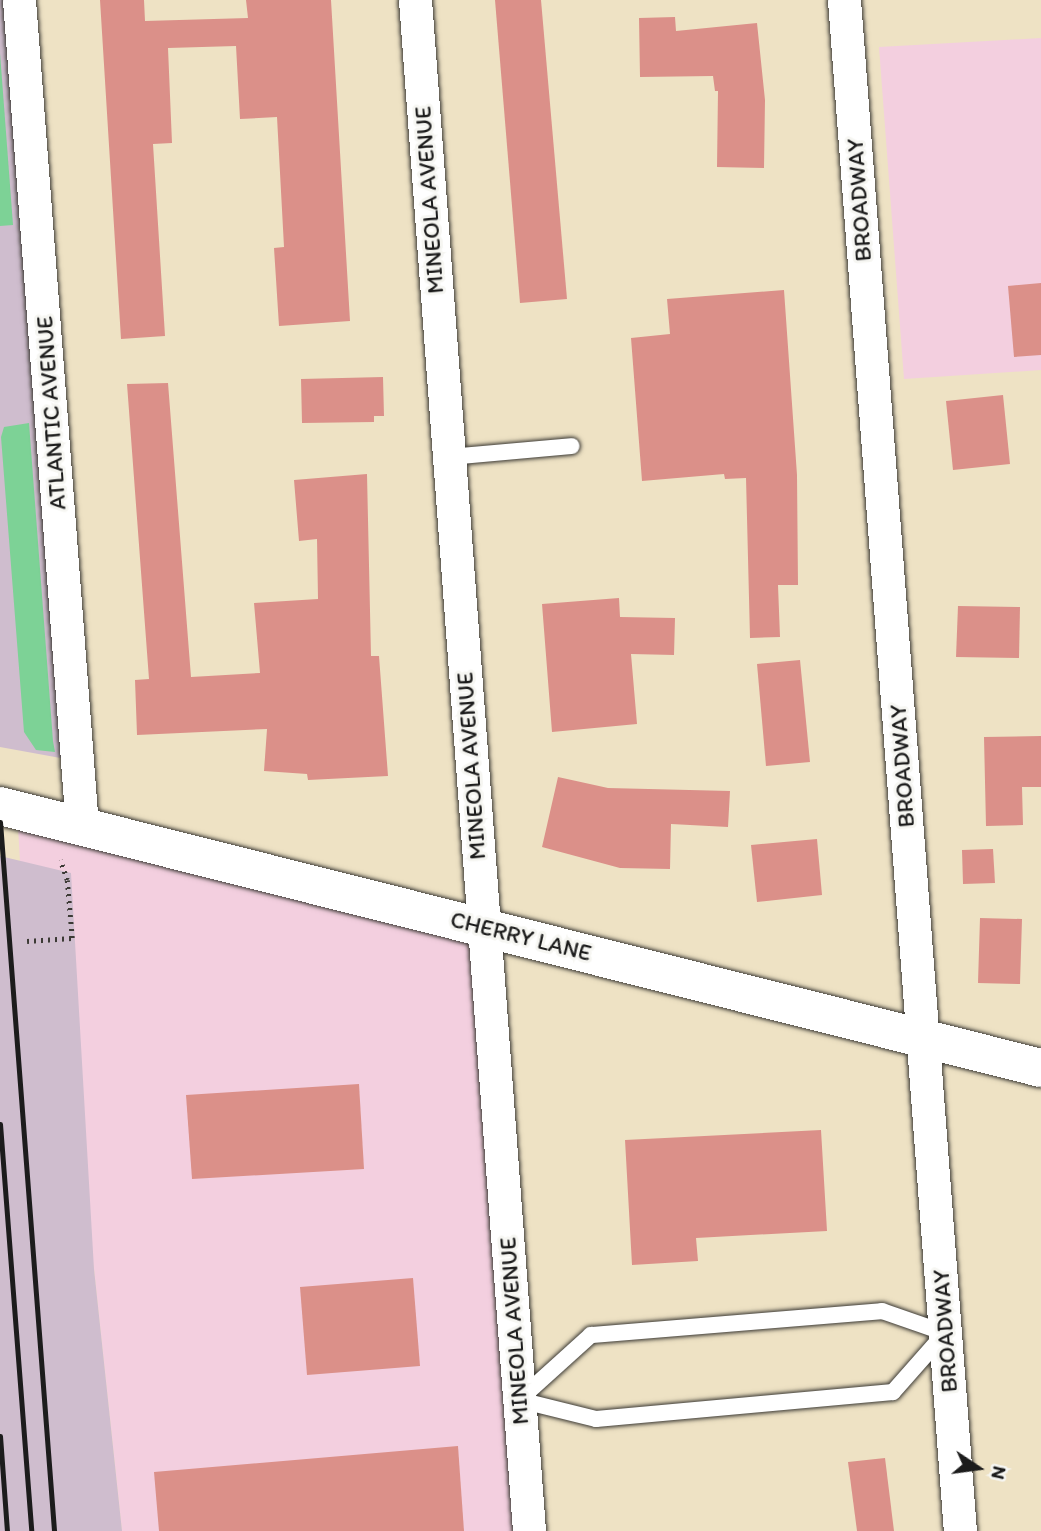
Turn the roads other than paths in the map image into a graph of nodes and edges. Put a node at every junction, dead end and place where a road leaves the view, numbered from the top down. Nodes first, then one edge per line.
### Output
1 (19, 0) edge
2 (415, 0) edge
3 (844, 0) edge
4 (572, 446) dead end
5 (449, 457) junction
6 (0, 806) edge
7 (82, 826) junction
8 (483, 927) junction
9 (922, 1037) junction
10 (1041, 1068) edge
11 (945, 1333) junction
12 (519, 1400) junction
13 (529, 1531) edge
14 (960, 1531) edge

1 - 7 street, ATLANTIC AVENUE
2 - 5 street, MINEOLA AVENUE
3 - 9 street, BROADWAY
4 - 5 lane
5 - 8 street, MINEOLA AVENUE
6 - 7 street, CHERRY LANE
7 - 8 street, CHERRY LANE
8 - 9 street, CHERRY LANE
8 - 12 street, MINEOLA AVENUE
9 - 10 street, CHERRY LANE
9 - 11 street, BROADWAY
11 - 12 lane
11 - 12 lane
11 - 14 street, BROADWAY
12 - 13 street, MINEOLA AVENUE

